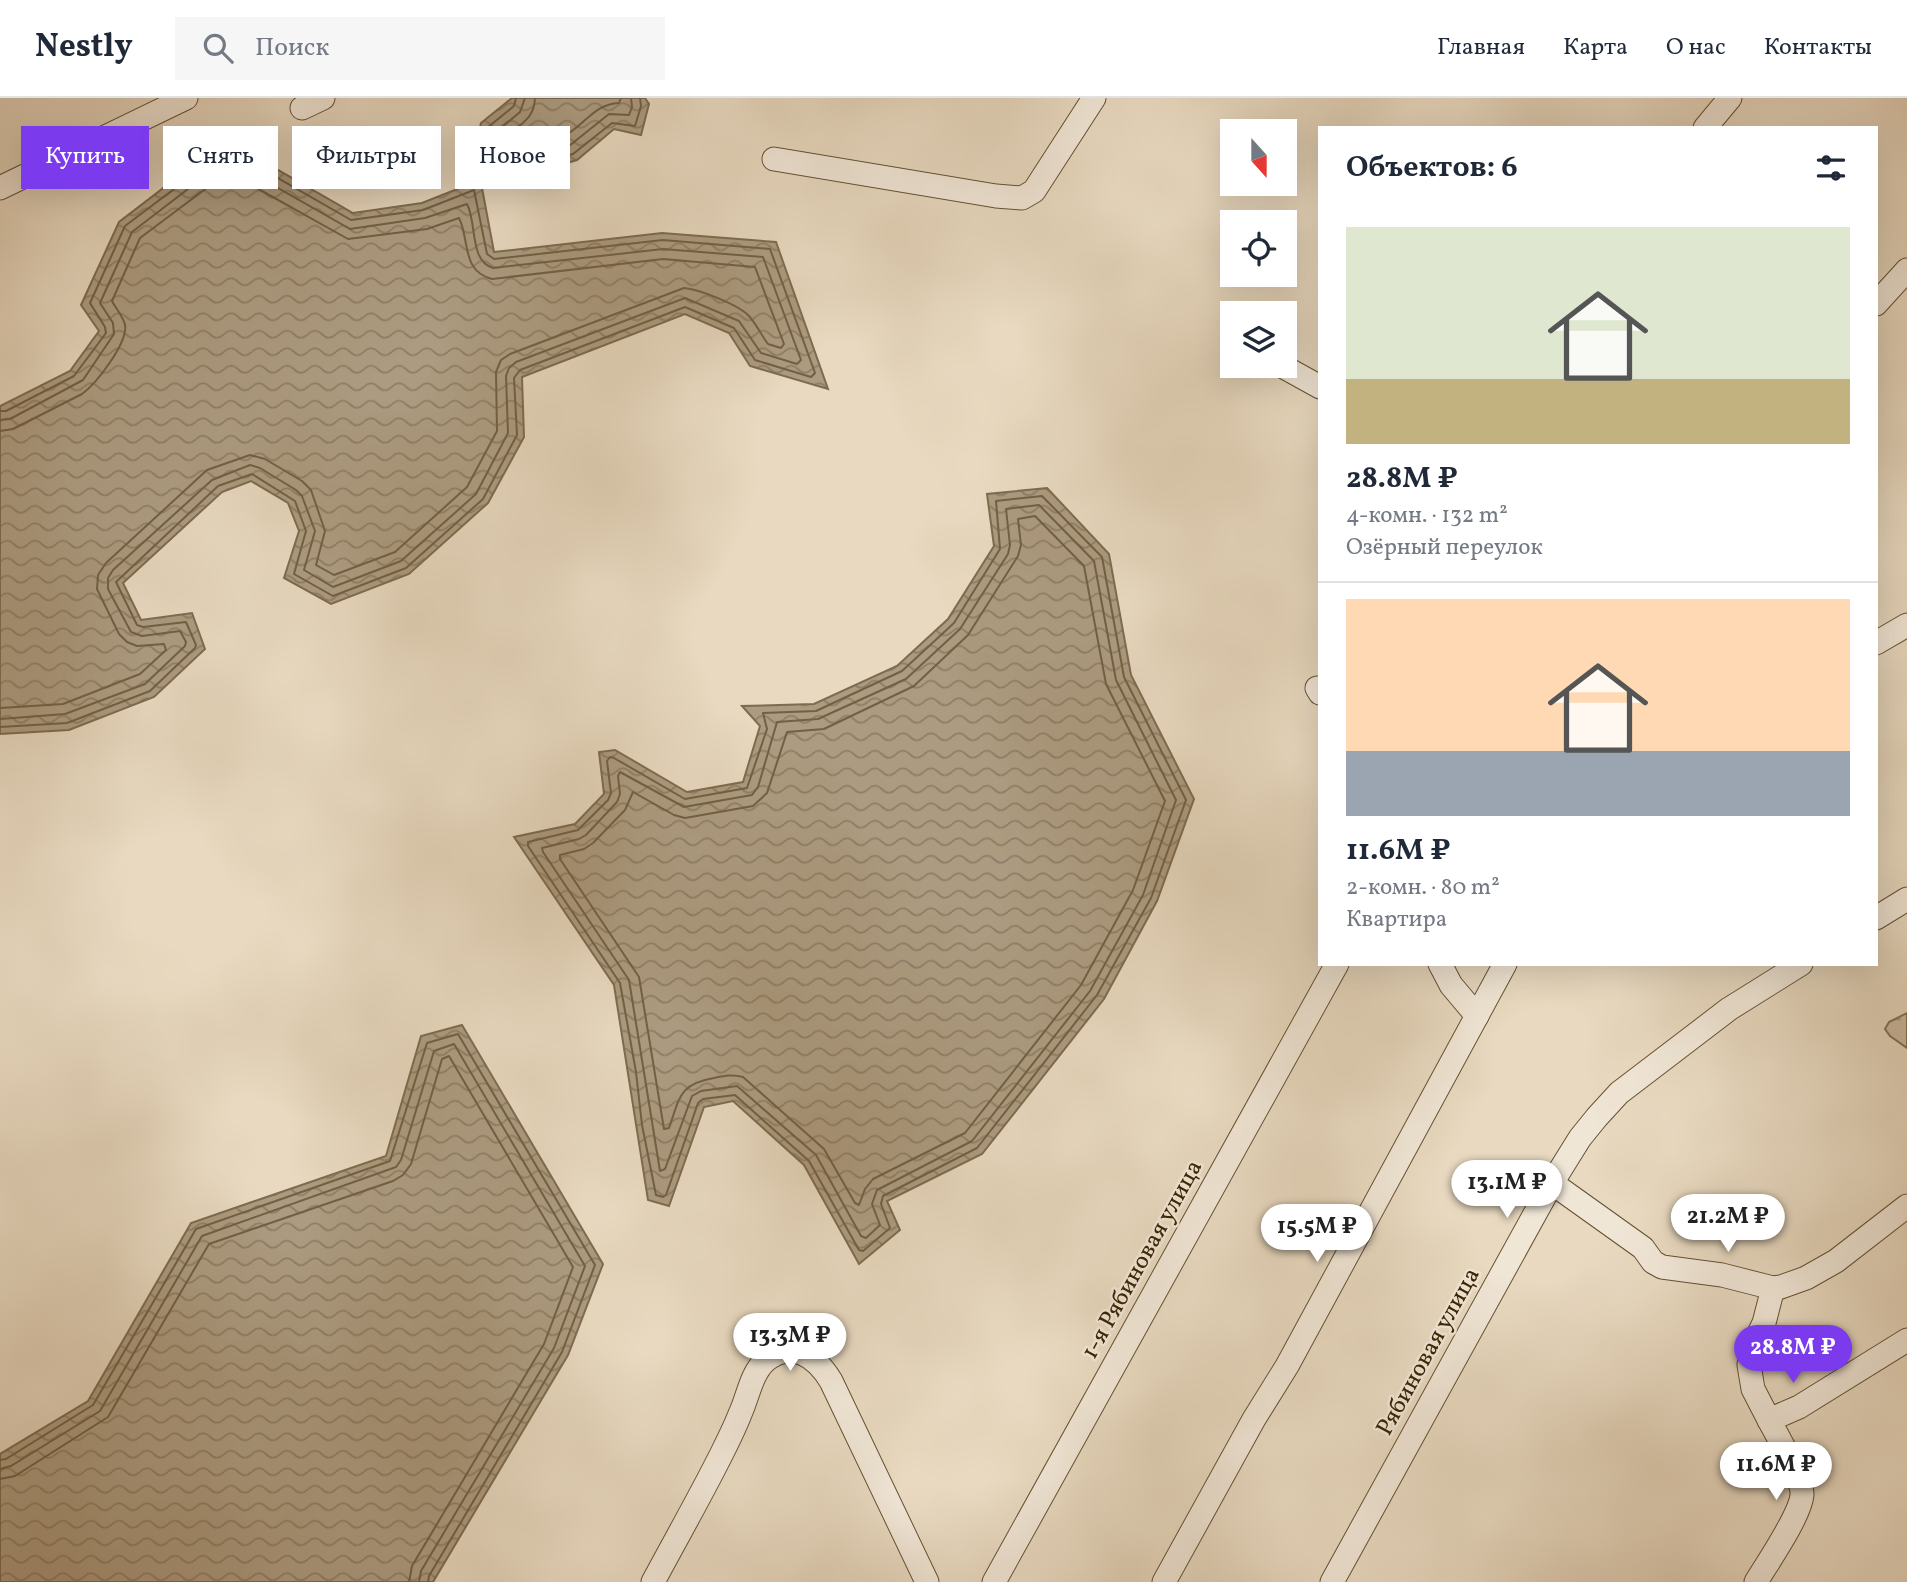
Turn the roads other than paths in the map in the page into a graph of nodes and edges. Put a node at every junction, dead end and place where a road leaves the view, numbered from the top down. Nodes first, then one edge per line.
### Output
1 (187, 98) edge
2 (1730, 98) edge
3 (1090, 105) edge
4 (1707, 126) edge
5 (774, 159) dead end
6 (0, 188) edge
7 (1907, 270) edge
8 (1878, 302) edge
9 (1297, 374) edge
10 (1318, 386) edge
11 (1907, 625) edge
12 (1878, 642) edge
13 (1907, 898) edge
14 (1878, 917) edge
15 (1336, 966) edge
16 (1441, 966) edge
17 (1504, 966) edge
18 (1798, 966) edge
19 (1477, 1016) junction
20 (1552, 1183) junction
21 (1907, 1206) edge
22 (1773, 1288) junction
23 (1907, 1340) edge
24 (1769, 1420) junction
25 (653, 1582) edge
26 (927, 1582) edge
27 (994, 1582) edge
28 (1164, 1582) edge
29 (1332, 1582) edge
30 (1756, 1582) edge

1 - 6 street
2 - 4 street
3 - 5 street
7 - 8 street
9 - 10 street
11 - 12 street
13 - 14 street
15 - 27 street, 1-я Рябиновая улица
16 - 19 street
17 - 19 street
18 - 20 street, Рябиновая улица
19 - 28 street
20 - 22 street
20 - 29 street, Рябиновая улица
21 - 22 street
22 - 24 street
23 - 24 street
24 - 30 street
25 - 26 street

